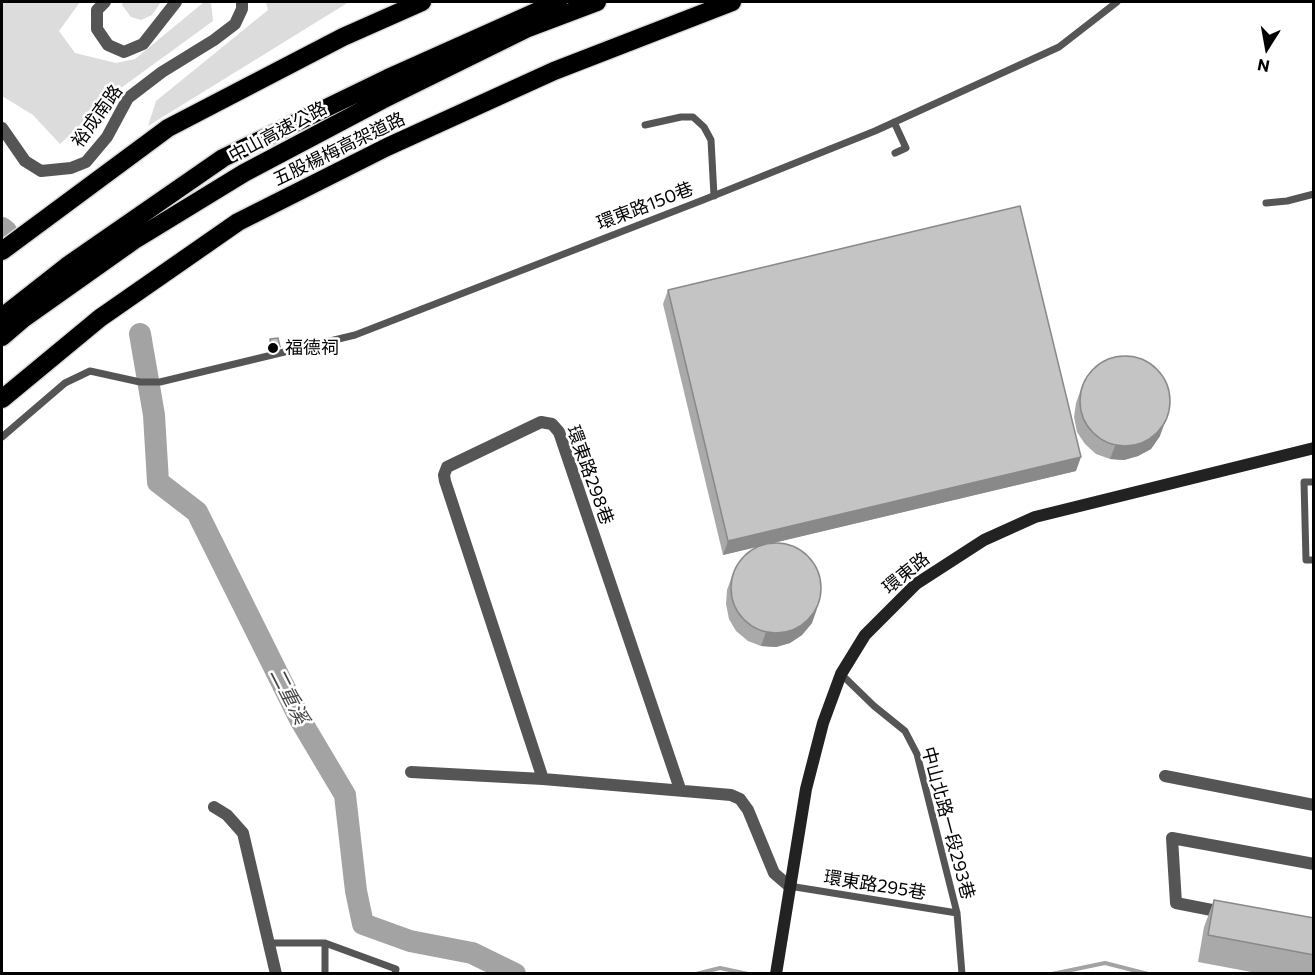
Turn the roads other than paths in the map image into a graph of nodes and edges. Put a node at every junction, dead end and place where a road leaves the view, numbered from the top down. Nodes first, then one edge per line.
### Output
1 (105, 2) edge
2 (176, 2) edge
3 (242, 2) edge
4 (422, 2) edge
5 (558, 2) edge
6 (597, 2) edge
7 (732, 2) edge
8 (1117, 2) edge
9 (894, 122) junction
10 (645, 125) dead end
11 (2, 128) edge
12 (895, 153) dead end
13 (1314, 194) edge
14 (714, 196) junction
15 (1266, 203) dead end
16 (2, 251) edge
17 (2, 317) edge
18 (23, 319) junction
19 (2, 337) edge
20 (2, 345) edge
21 (2, 399) edge
22 (2, 437) edge
23 (1314, 448) edge
24 (1314, 482) edge
25 (1314, 560) edge
26 (841, 674) junction
27 (411, 772) dead end
28 (1165, 776) dead end
29 (543, 779) junction
30 (680, 789) junction
31 (1314, 806) edge
32 (214, 807) dead end
33 (1314, 864) edge
34 (789, 886) junction
35 (957, 914) junction
36 (1245, 917) edge
37 (268, 943) junction
38 (325, 943) junction
39 (276, 974) edge
40 (325, 974) edge
41 (395, 974) edge
42 (776, 974) edge
43 (962, 974) edge

1 - 2 street
3 - 11 street, 裕成南路
4 - 16 highway
5 - 17 highway, 中山高速公路
6 - 18 highway, 中山高速公路
7 - 21 highway, 五股楊梅高架道路
8 - 9 lane, 環東路150巷
9 - 12 lane
9 - 14 lane, 環東路150巷
10 - 14 lane
13 - 15 lane
14 - 22 lane, 環東路150巷
18 - 19 highway, 中山高速公路
18 - 20 highway
23 - 26 street, 環東路
24 - 25 lane
26 - 34 street, 環東路
26 - 35 lane, 中山北路一段293巷
27 - 29 street
28 - 31 street
29 - 30 street
29 - 30 street, 環東路298巷
30 - 34 street
32 - 37 street
33 - 36 street
34 - 35 lane, 環東路295巷
34 - 42 street, 環東路
35 - 43 lane, 中山北路一段293巷
37 - 38 lane
37 - 39 street
38 - 40 lane
38 - 41 lane

